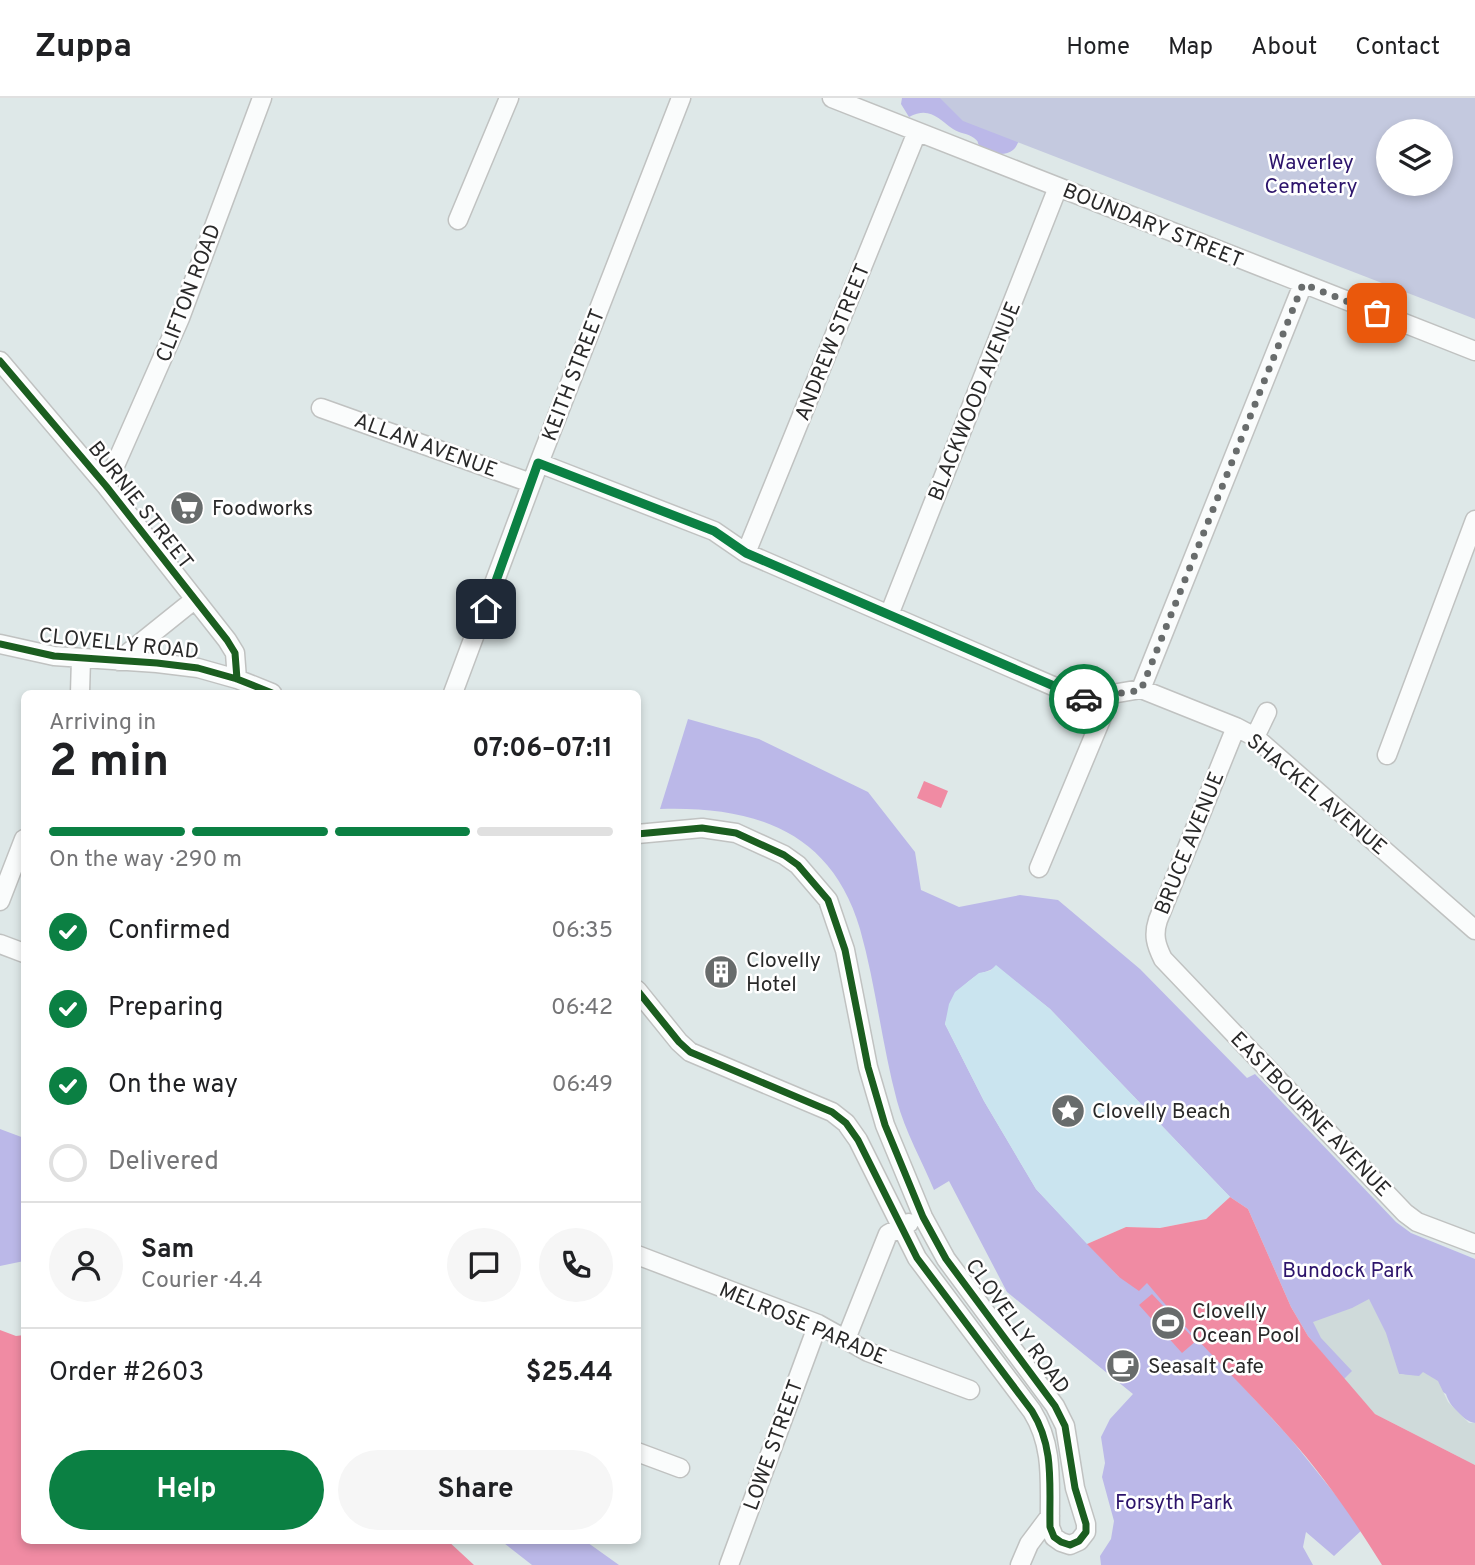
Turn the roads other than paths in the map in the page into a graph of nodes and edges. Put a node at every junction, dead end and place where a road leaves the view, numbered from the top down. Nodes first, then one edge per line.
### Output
1 (262, 98) edge
2 (509, 98) edge
3 (681, 98) edge
4 (832, 98) edge
5 (917, 132) junction
6 (1058, 187) junction
7 (458, 220) dead end
8 (1303, 284) junction
9 (1475, 351) edge
10 (0, 361) edge
11 (321, 408) dead end
12 (538, 463) junction
13 (531, 483) junction
14 (106, 486) junction
15 (1475, 520) edge
16 (746, 553) junction
17 (194, 600) junction
18 (889, 615) junction
19 (0, 644) edge
20 (81, 659) junction
21 (118, 661) junction
22 (237, 679) junction
23 (80, 690) edge
24 (264, 690) edge
25 (454, 690) edge
26 (1141, 690) junction
27 (1102, 696) junction
28 (1267, 712) dead end
29 (1236, 727) junction
30 (1255, 737) junction
31 (1387, 755) dead end
32 (641, 834) edge
33 (21, 847) edge
34 (1040, 868) dead end
35 (0, 901) edge
36 (1475, 930) edge
37 (0, 944) edge
38 (21, 952) edge
39 (1163, 959) joint
40 (641, 995) edge
41 (923, 1217) junction
42 (900, 1227) junction
43 (1475, 1244) edge
44 (641, 1257) edge
45 (818, 1324) junction
46 (846, 1339) junction
47 (970, 1390) dead end
48 (641, 1453) edge
49 (680, 1468) dead end
50 (1050, 1516) junction
51 (729, 1565) edge
52 (1020, 1565) edge

1 - 14 street, CLIFTON ROAD
2 - 7 street
3 - 12 street, KEITH STREET
4 - 5 street, BOUNDARY STREET
5 - 6 street, BOUNDARY STREET
5 - 16 street, ANDREW STREET
6 - 8 street, BOUNDARY STREET
6 - 18 street, BLACKWOOD AVENUE
8 - 9 street, BOUNDARY STREET
8 - 26 street
10 - 14 street, BURNIE STREET
11 - 13 street, ALLAN AVENUE
12 - 13 street, KEITH STREET
12 - 16 street
13 - 25 street, KEITH STREET
14 - 17 street, BURNIE STREET
15 - 31 street
16 - 18 street
17 - 21 street
17 - 22 street, BURNIE STREET
18 - 27 street
19 - 20 street, CLOVELLY ROAD
20 - 21 street, CLOVELLY ROAD
20 - 23 street
21 - 22 street, CLOVELLY ROAD
22 - 24 street, CLOVELLY ROAD
26 - 27 street
26 - 29 street, SHACKEL AVENUE
27 - 34 street
28 - 30 street
29 - 30 street, SHACKEL AVENUE
29 - 39 street, BRUCE AVENUE
30 - 36 street, SHACKEL AVENUE
32 - 41 street
33 - 35 street
37 - 38 street
39 - 43 street, EASTBOURNE AVENUE
40 - 42 street, CLOVELLY ROAD
41 - 42 street
41 - 50 street, CLOVELLY ROAD
42 - 46 street
42 - 50 street, CLOVELLY ROAD
44 - 45 street, MELROSE PARADE
45 - 46 street, MELROSE PARADE
45 - 51 street, LOWE STREET
46 - 47 street, MELROSE PARADE
48 - 49 street
50 - 52 street

